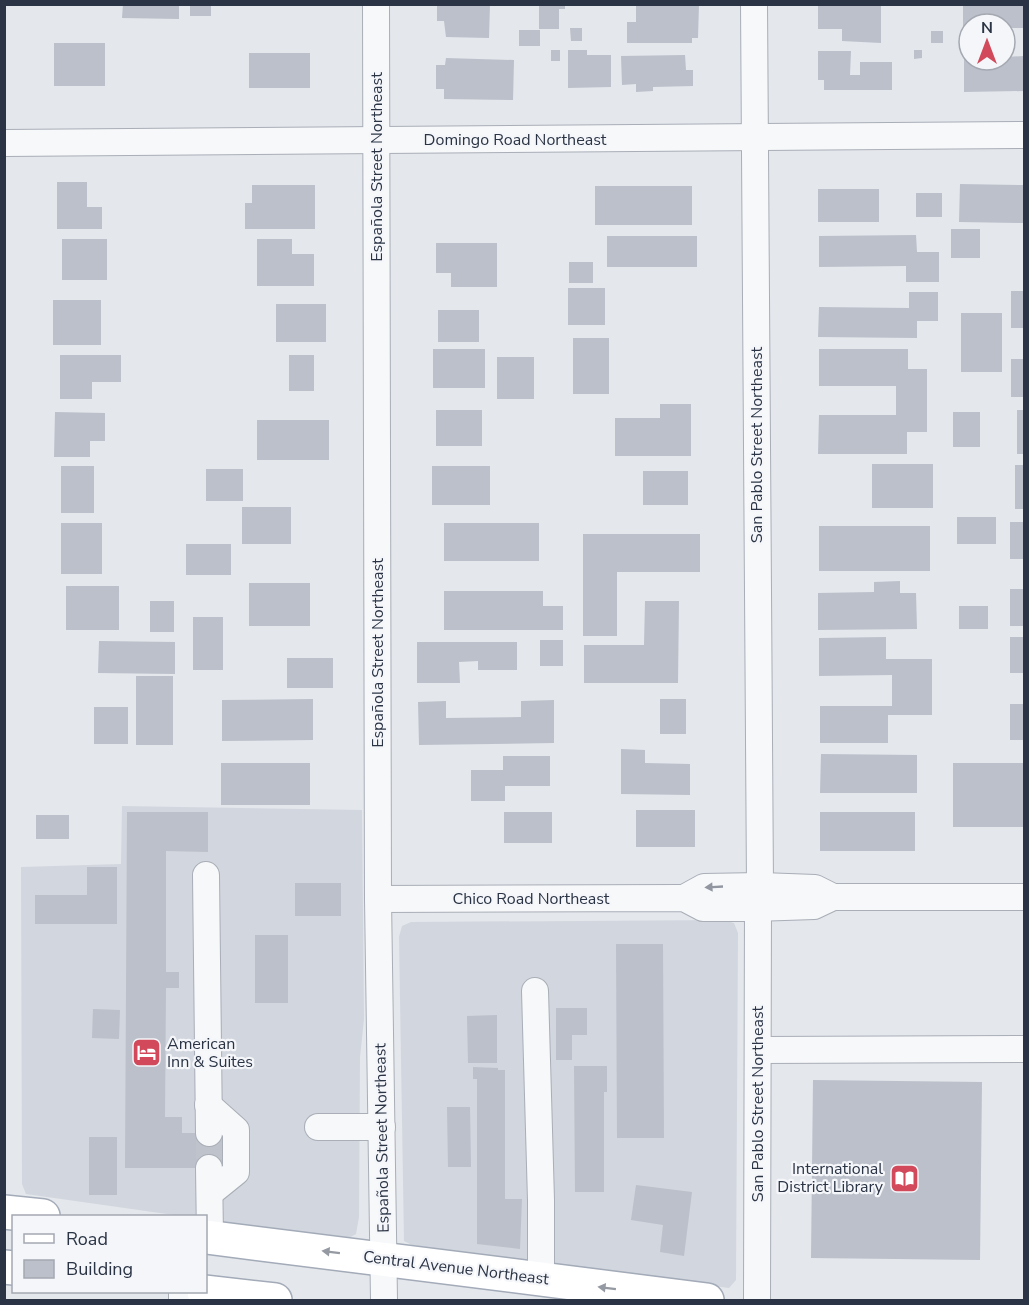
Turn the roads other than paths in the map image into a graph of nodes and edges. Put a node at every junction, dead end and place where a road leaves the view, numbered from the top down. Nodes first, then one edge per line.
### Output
1 (376, 4) edge
2 (754, 4) edge
3 (1024, 135) edge
4 (756, 138) junction
5 (377, 141) junction
6 (4, 142) edge
7 (206, 875) dead end
8 (759, 897) junction
9 (1024, 897) edge
10 (378, 899) junction
11 (535, 991) dead end
12 (1024, 1049) edge
13 (758, 1050) junction
14 (208, 1105) junction
15 (318, 1128) dead end
16 (382, 1128) junction
17 (209, 1133) tunnel mouth
18 (4, 1212) edge
19 (33, 1215) edge
20 (208, 1237) edge
21 (383, 1259) junction
22 (541, 1279) junction
23 (207, 1292) edge
24 (275, 1300) edge
25 (384, 1300) edge
26 (697, 1300) edge
27 (757, 1300) edge

1 - 5 street, Española Street Northeast
2 - 4 street, San Pablo Street Northeast
3 - 4 street, Domingo Road Northeast
4 - 5 street, Domingo Road Northeast
4 - 8 street, San Pablo Street Northeast
5 - 6 street, Domingo Road Northeast
5 - 10 street, Española Street Northeast
7 - 14 street
8 - 9 street, Chico Road Northeast
8 - 10 street, Chico Road Northeast
8 - 13 street, San Pablo Street Northeast
10 - 16 street, Española Street Northeast
11 - 22 street
12 - 13 street
13 - 27 street, San Pablo Street Northeast
14 - 17 street
14 - 20 street
15 - 16 street
16 - 21 street, Española Street Northeast
18 - 19 main road
21 -> 20 main road, Central Avenue Northeast
21 - 22 main road, Central Avenue Northeast
21 - 25 street, Española Street Northeast
26 -> 22 main road, Central Avenue Northeast
23 - 24 main road

